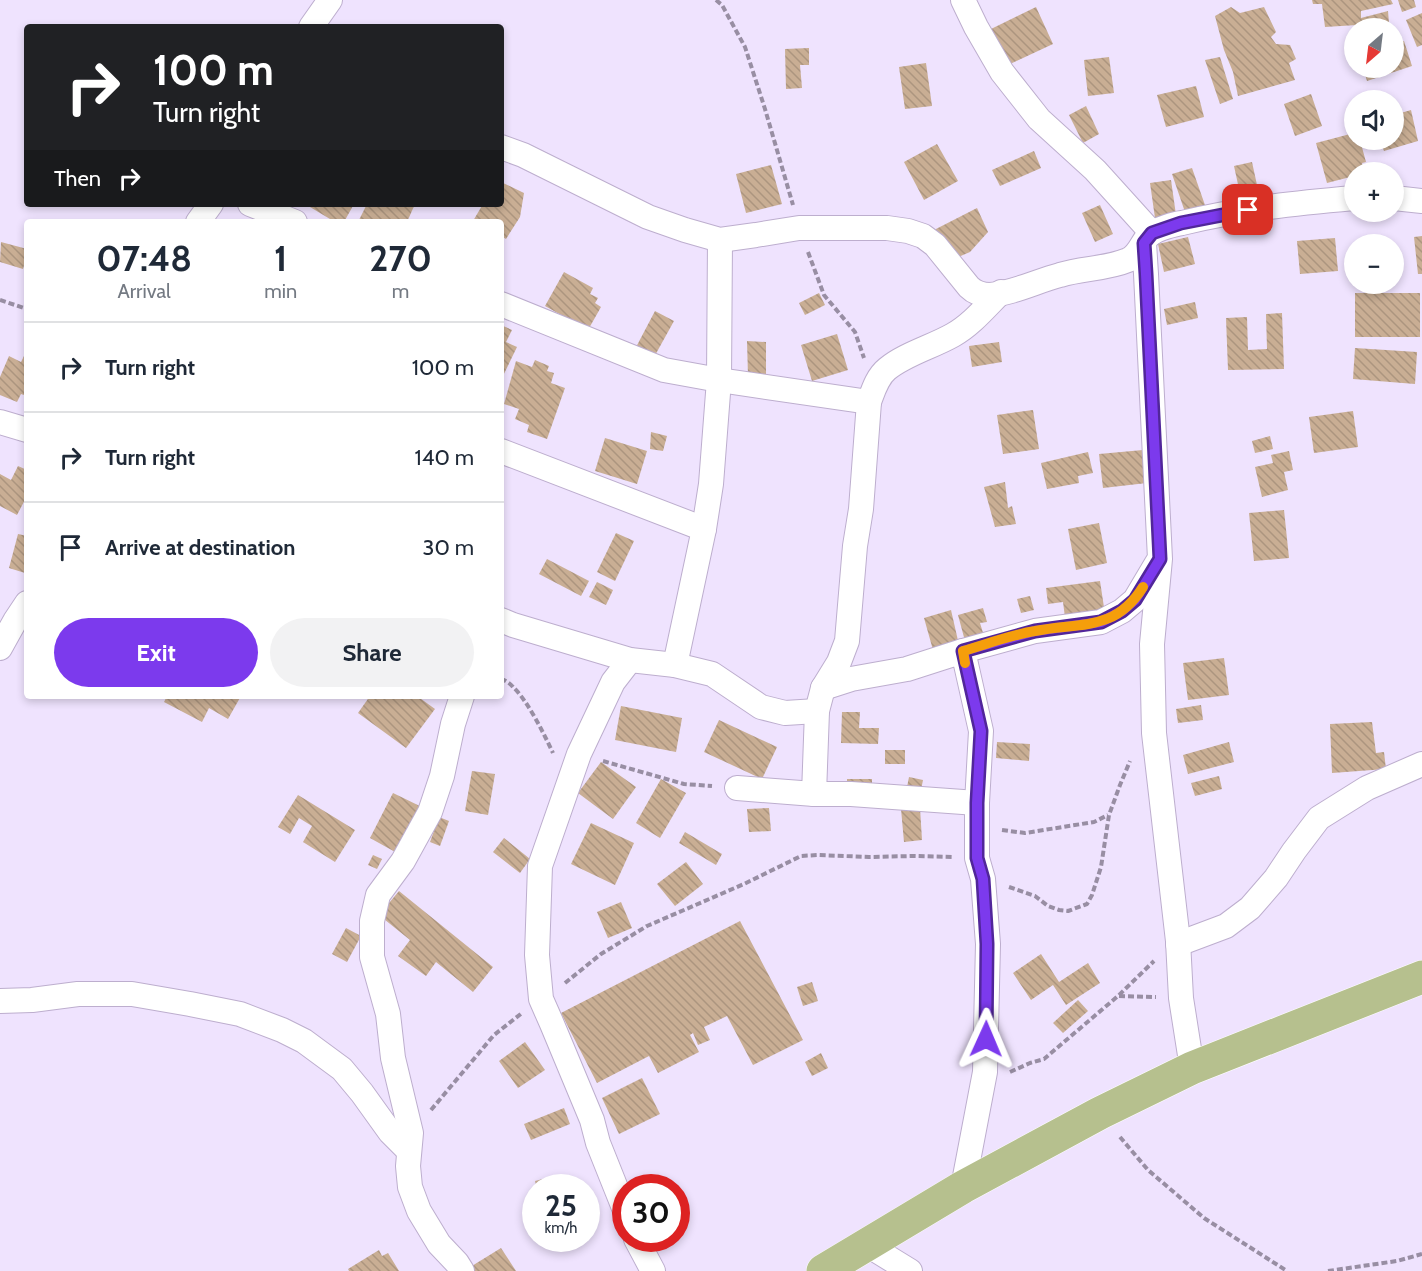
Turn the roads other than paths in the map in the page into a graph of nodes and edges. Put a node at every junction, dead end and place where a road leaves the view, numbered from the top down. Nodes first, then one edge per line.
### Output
1 (330, 0) edge
2 (963, 0) edge
3 (313, 24) edge
4 (504, 148) edge
5 (1344, 199) edge
6 (1404, 199) edge
7 (1422, 201) edge
8 (258, 207) edge
9 (288, 219) edge
10 (1148, 238) junction
11 (720, 240) junction
12 (1001, 292) junction
13 (504, 305) edge
14 (719, 380) junction
15 (872, 394) junction
16 (0, 422) edge
17 (24, 429) edge
18 (504, 452) edge
19 (704, 529) junction
20 (1160, 559) junction
21 (24, 608) edge
22 (504, 621) edge
23 (0, 648) edge
24 (963, 651) junction
25 (630, 660) junction
26 (675, 665) junction
27 (461, 699) edge
28 (820, 700) junction
29 (1422, 764) edge
30 (736, 788) road end
31 (814, 794) junction
32 (977, 803) junction
33 (1178, 942) junction
34 (1422, 977) edge
35 (0, 1001) edge
36 (1192, 1068) junction
37 (410, 1142) junction
38 (612, 1178) edge
39 (963, 1187) junction
40 (866, 1244) junction
41 (643, 1252) edge
42 (462, 1271) edge
43 (653, 1271) edge
44 (823, 1271) edge
45 (910, 1271) edge

1 - 3 street
2 - 10 street
4 - 11 street
5 - 10 street
6 - 7 street
8 - 9 street
10 - 12 street
10 - 20 street
11 - 12 street
11 - 14 street
12 - 15 street
13 - 14 street
14 - 15 street
14 - 19 street
15 - 28 street
16 - 17 street
18 - 19 street
19 - 26 street
20 - 24 street
20 - 33 street
21 - 23 street
22 - 25 street
24 - 28 street
24 - 32 street
25 - 26 street
25 - 38 street
26 - 28 street
27 - 37 street
28 - 31 street
29 - 33 street
30 - 31 street
31 - 32 street
32 - 39 street
33 - 36 street
34 - 36 main road
35 - 37 street
36 - 39 main road
37 - 42 street
39 - 40 main road
40 - 44 main road
40 - 45 street
41 - 43 street

